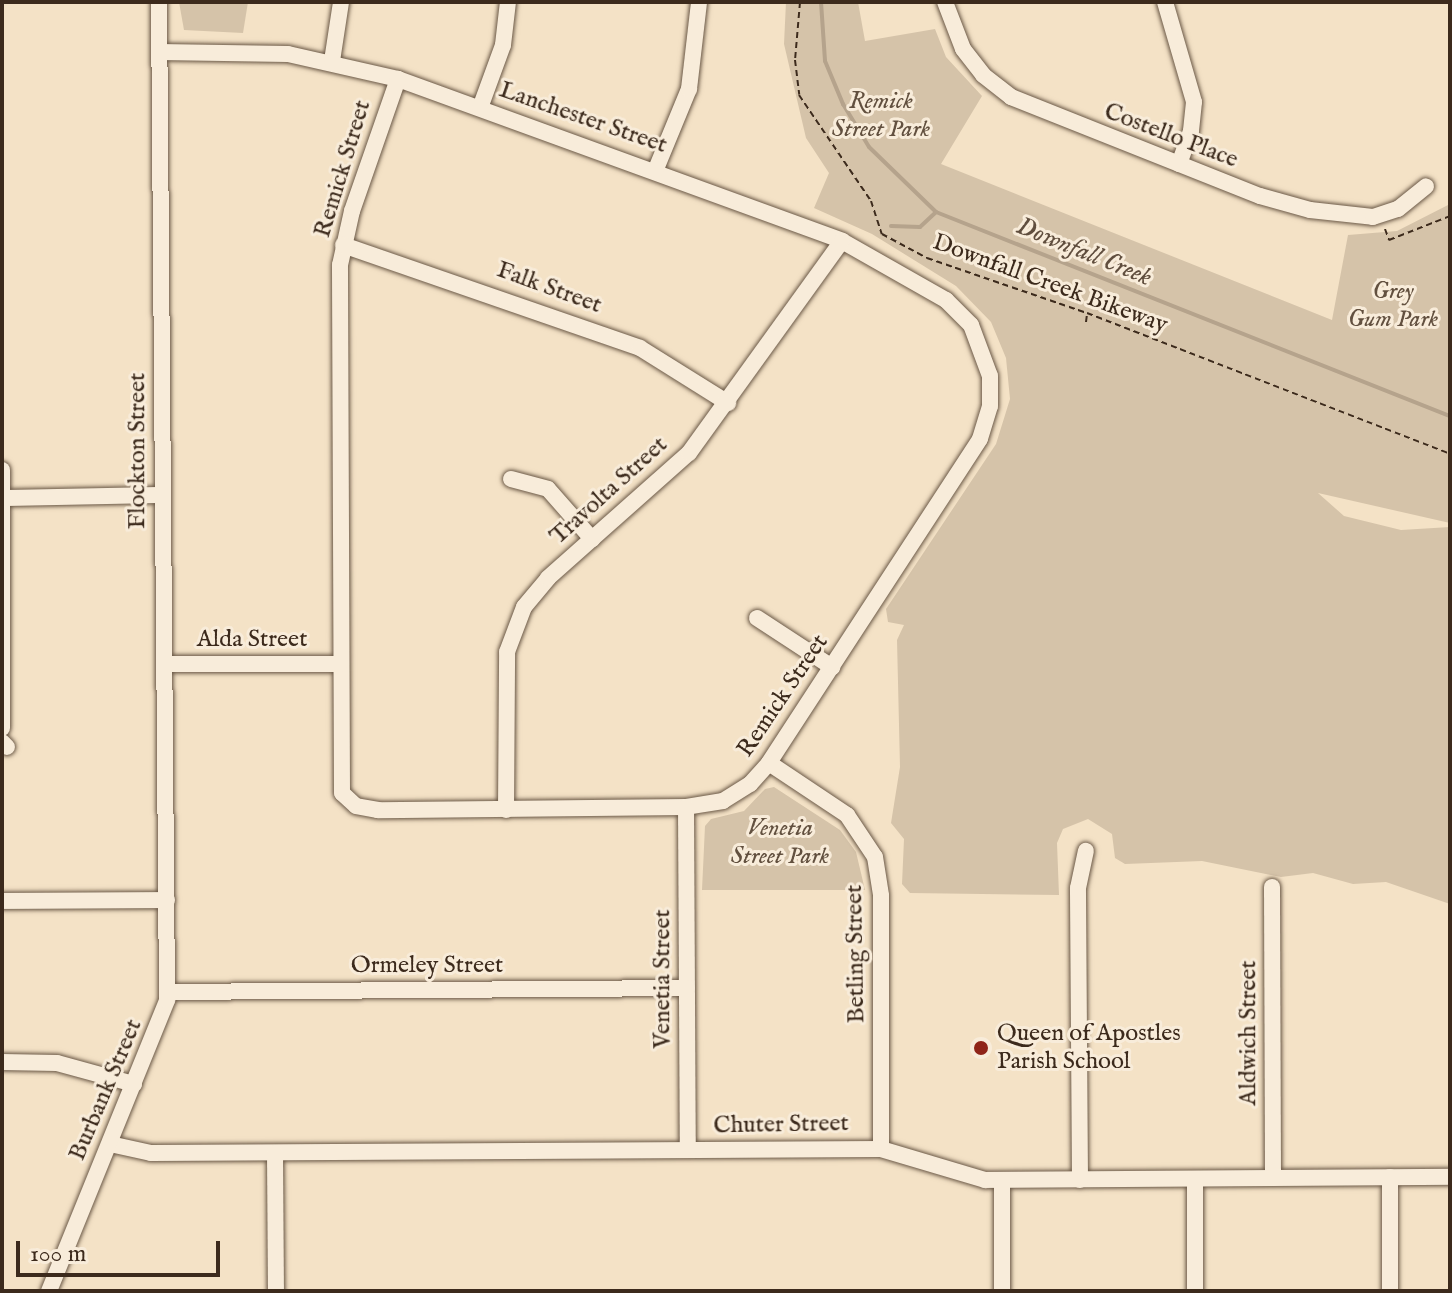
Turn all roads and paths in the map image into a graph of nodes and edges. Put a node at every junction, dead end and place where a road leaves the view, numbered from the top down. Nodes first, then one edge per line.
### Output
1 (159, 2) edge
2 (341, 2) edge
3 (508, 2) edge
4 (699, 2) edge
5 (800, 2) edge
6 (945, 2) edge
7 (1165, 2) edge
8 (159, 52) junction
9 (332, 61) junction
10 (398, 79) junction
11 (480, 108) junction
12 (1179, 164) junction
13 (656, 169) junction
14 (1426, 186) dead end
15 (1381, 216) junction
16 (1450, 216) edge
17 (842, 241) junction
18 (343, 245) junction
19 (1087, 313) junction
20 (964, 317) joint
21 (1086, 322) dead end
22 (728, 403) junction
23 (1450, 454) edge
24 (2, 470) edge
25 (511, 479) dead end
26 (162, 495) junction
27 (2, 498) edge
28 (592, 539) junction
29 (3, 578) edge
30 (757, 618) dead end
31 (164, 664) junction
32 (340, 664) junction
33 (832, 667) junction
34 (2, 728) edge
35 (769, 763) junction
36 (686, 807) junction
37 (506, 810) junction
38 (1086, 851) dead end
39 (1272, 887) dead end
40 (167, 900) junction
41 (2, 901) edge
42 (687, 988) junction
43 (168, 992) junction
44 (2, 1062) edge
45 (134, 1084) junction
46 (110, 1144) junction
47 (881, 1149) junction
48 (688, 1150) junction
49 (275, 1153) junction
50 (1390, 1177) junction
51 (1450, 1177) edge
52 (1273, 1178) junction
53 (1195, 1179) junction
54 (1080, 1180) junction
55 (1002, 1181) junction
56 (49, 1291) edge
57 (276, 1291) edge
58 (1002, 1291) edge
59 (1195, 1291) edge
60 (1390, 1291) edge

1 - 8 street, Flockton Street
2 - 9 street
3 - 11 street
4 - 13 street
5 - 19 path, Downfall Creek Bikeway
6 - 12 street, Costello Place
7 - 12 street
8 - 9 street, Lanchester Street
8 - 26 street, Flockton Street
9 - 10 street, Lanchester Street
10 - 11 street, Lanchester Street
10 - 18 street, Remick Street
11 - 13 street, Lanchester Street
12 - 15 street, Costello Place
13 - 17 street, Lanchester Street
14 - 15 street
15 - 16 path
17 - 20 street, Lanchester Street
17 - 22 street, Travolta Street
18 - 22 street, Falk Street
18 - 32 street, Remick Street
19 - 21 path
19 - 23 path, Downfall Creek Bikeway
20 - 33 street, Remick Street
22 - 28 street, Travolta Street
24 - 27 street
25 - 28 street
26 - 27 street
26 - 31 street, Flockton Street
27 - 29 street
28 - 37 street, Travolta Street
29 - 34 street
30 - 33 street
31 - 32 street, Alda Street
31 - 40 street, Flockton Street
32 - 37 street, Remick Street
33 - 35 street, Remick Street
35 - 36 street, Remick Street
35 - 47 street, Betling Street
36 - 37 street, Remick Street
36 - 42 street, Venetia Street
38 - 54 street
39 - 52 street, Aldwich Street
40 - 41 street
40 - 43 street, Burbank Street
42 - 43 street, Ormeley Street
42 - 48 street, Venetia Street
43 - 45 street, Burbank Street
44 - 45 street
45 - 46 street, Burbank Street
46 - 49 street, Chuter Street
46 - 56 street, Burbank Street
47 - 48 street, Chuter Street
47 - 55 street, Chuter Street
48 - 49 street, Chuter Street
49 - 57 street
50 - 51 street, Chuter Street
50 - 52 street, Chuter Street
50 - 60 street
52 - 53 street, Chuter Street
53 - 54 street, Chuter Street
53 - 59 street
54 - 55 street, Chuter Street
55 - 58 street

